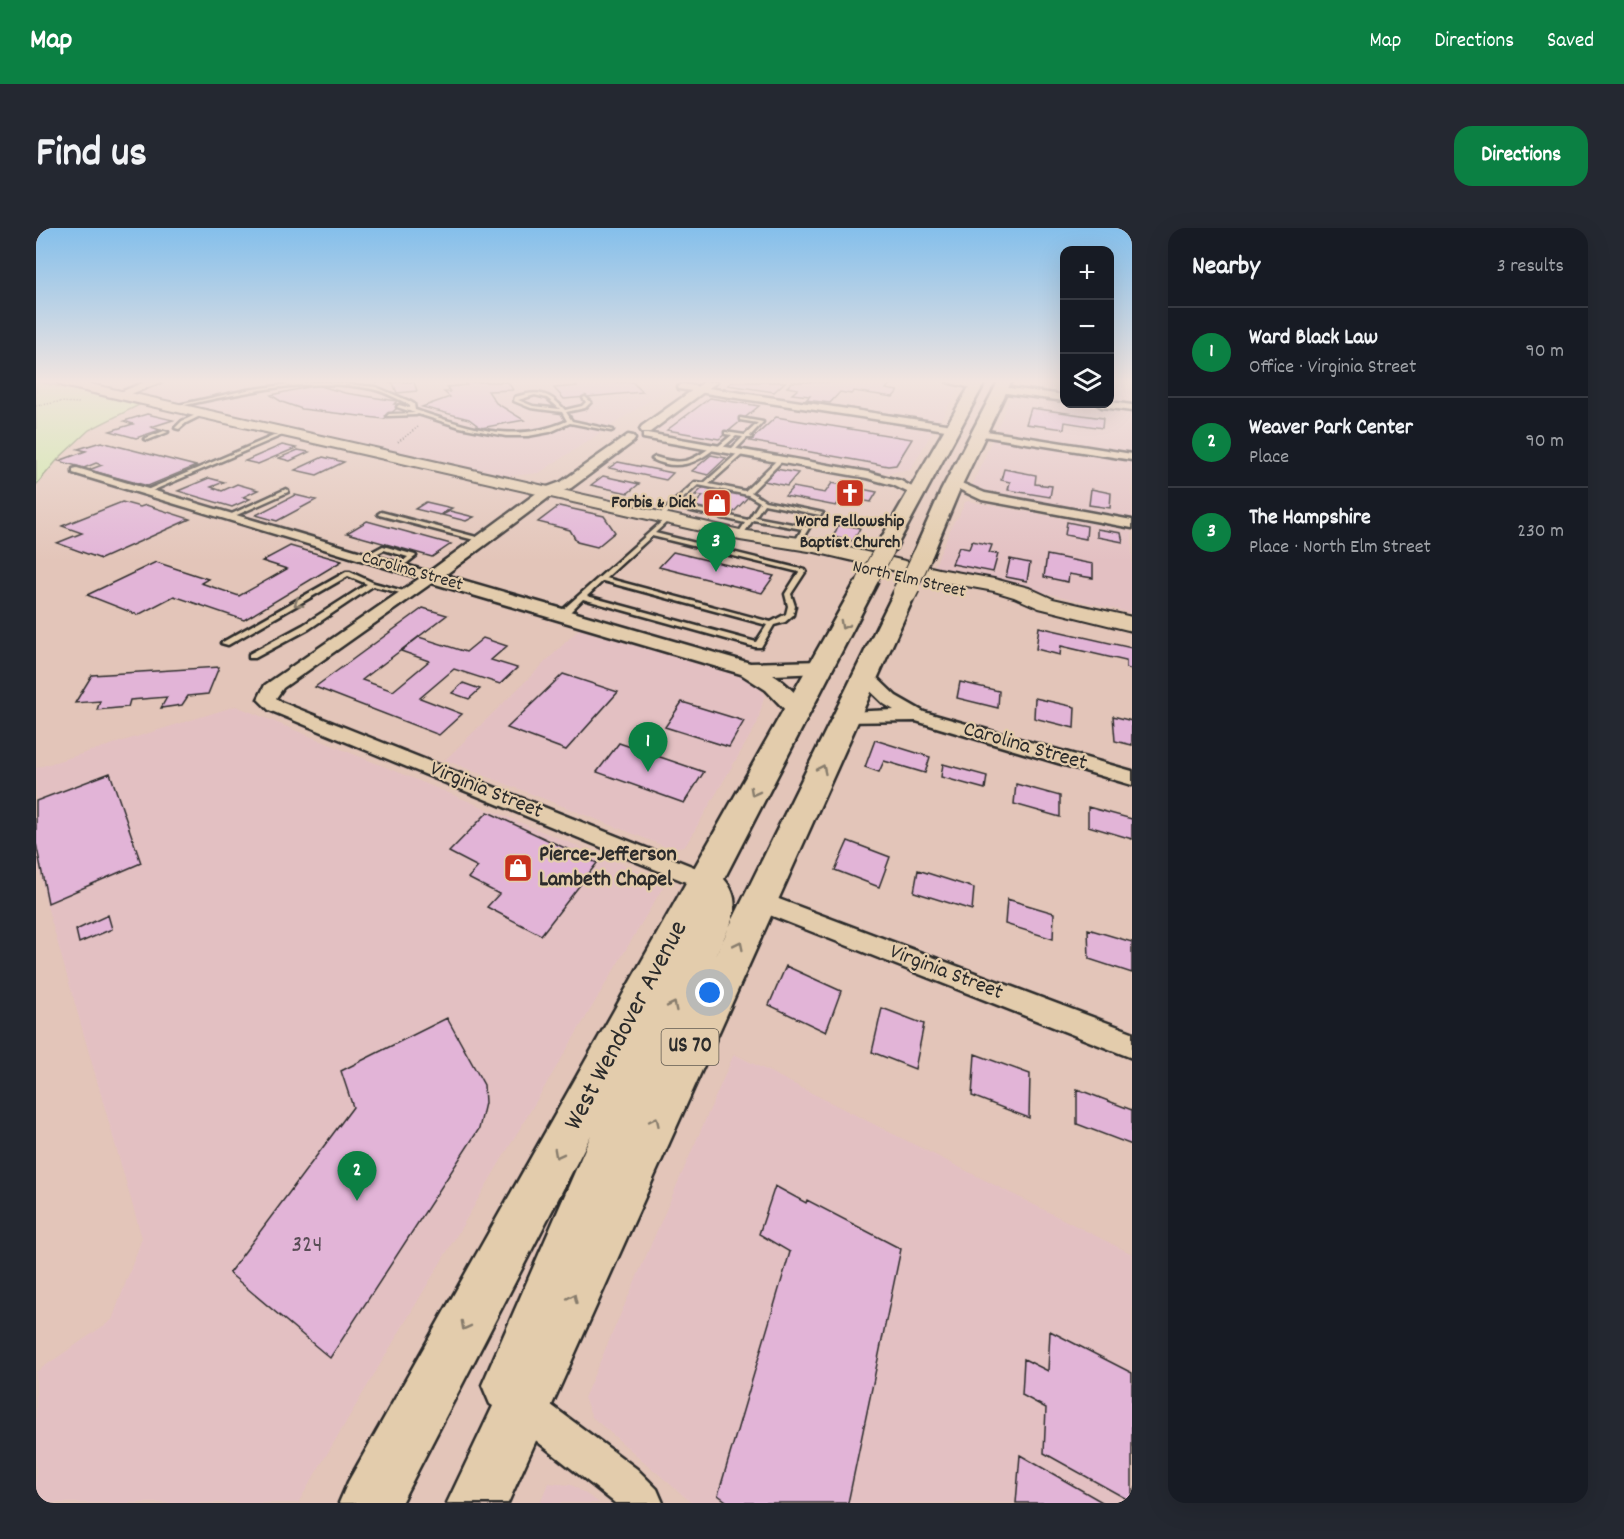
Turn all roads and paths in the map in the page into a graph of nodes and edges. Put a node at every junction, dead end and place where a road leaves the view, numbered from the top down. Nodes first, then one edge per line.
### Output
1 (265, 442) edge
2 (324, 442) edge
3 (399, 442) edge
4 (610, 442) edge
5 (687, 442) edge
6 (725, 442) edge
7 (743, 442) edge
8 (944, 442) edge
9 (977, 442) edge
10 (1034, 442) edge
11 (715, 448) junction
12 (736, 452) junction
13 (376, 453) junction
14 (1132, 457) edge
15 (655, 459) dead end
16 (780, 460) junction
17 (76, 471) dead end
18 (927, 472) junction
19 (868, 475) junction
20 (705, 485) junction
21 (951, 490) junction
22 (286, 491) dead end
23 (145, 492) junction
24 (548, 492) junction
25 (915, 492) junction
26 (747, 493) junction
27 (763, 502) junction
28 (820, 513) dead end
29 (381, 514) dead end
30 (667, 514) junction
31 (228, 517) junction
32 (1132, 524) edge
33 (746, 525) junction
34 (651, 534) junction
35 (482, 540) junction
36 (364, 558) junction
37 (398, 568) junction
38 (430, 577) junction
39 (602, 579) junction
40 (372, 584) junction
41 (408, 593) junction
42 (582, 597) junction
43 (1046, 604) junction
44 (562, 615) junction
45 (771, 624) junction
46 (1132, 624) edge
47 (225, 643) dead end
48 (252, 656) dead end
49 (822, 667) junction
50 (749, 669) junction
51 (866, 677) junction
52 (798, 710) junction
53 (918, 716) junction
54 (846, 718) junction
55 (1132, 778) edge
56 (706, 881) junction
57 (760, 901) junction
58 (1132, 1045) edge
59 (522, 1406) junction
60 (369, 1503) edge
61 (459, 1503) edge
62 (477, 1503) edge
63 (643, 1503) edge

1 - 23 lane
2 - 13 main road, North Elm Street
3 - 13 path
4 - 24 street
5 - 11 street
6 - 11 lane
7 - 12 lane
8 - 18 highway, US 70
9 - 21 highway, US 70
10 - 14 street
11 - 12 street
11 - 15 lane
12 - 16 street
12 - 20 lane
13 - 24 main road, North Elm Street
16 - 19 street
16 - 26 lane
17 - 23 street, Carolina Street
18 - 19 street
18 - 25 highway, US 70
19 - 25 street
20 - 26 lane
20 - 30 lane
21 - 32 street
21 - 51 highway, US 70, bridge
22 - 31 lane
23 - 31 street, Carolina Street
24 - 30 main road, North Elm Street
24 - 35 street
25 -> 49 highway, West Wendover Avenue / US 70, bridge
26 - 27 lane
27 - 28 lane
27 - 33 lane
29 - 35 lane
30 - 33 main road, North Elm Street
30 - 34 lane
31 - 36 street, Carolina Street
33 - 43 main road, North Elm Street
33 - 43 main road, North Elm Street
34 - 39 lane
34 - 45 lane
35 - 38 street
36 - 37 street, Carolina Street
36 - 37 lane
37 - 38 street, Carolina Street
38 - 41 street
38 - 44 street, Carolina Street
39 - 42 lane
39 - 45 lane
40 - 41 lane
40 -> 47 lane
40 - 48 lane
41 - 56 street, Virginia Street
42 - 44 lane
42 - 45 lane
43 - 46 main road, North Elm Street
44 - 50 street, Carolina Street
49 - 50 street, Carolina Street
49 - 52 highway, West Wendover Avenue / US 70
50 - 52 street, Carolina Street
51 - 53 street, Carolina Street
51 - 54 highway, US 70
52 -> 56 highway, West Wendover Avenue / US 70
53 - 54 street, Carolina Street
53 - 55 street, Carolina Street
57 -> 54 highway, US 70
56 -> 60 highway, West Wendover Avenue / US 70
61 -> 56 highway
57 - 58 street, Virginia Street
59 -> 57 highway, US 70
59 - 62 highway, US 70
59 - 63 street

